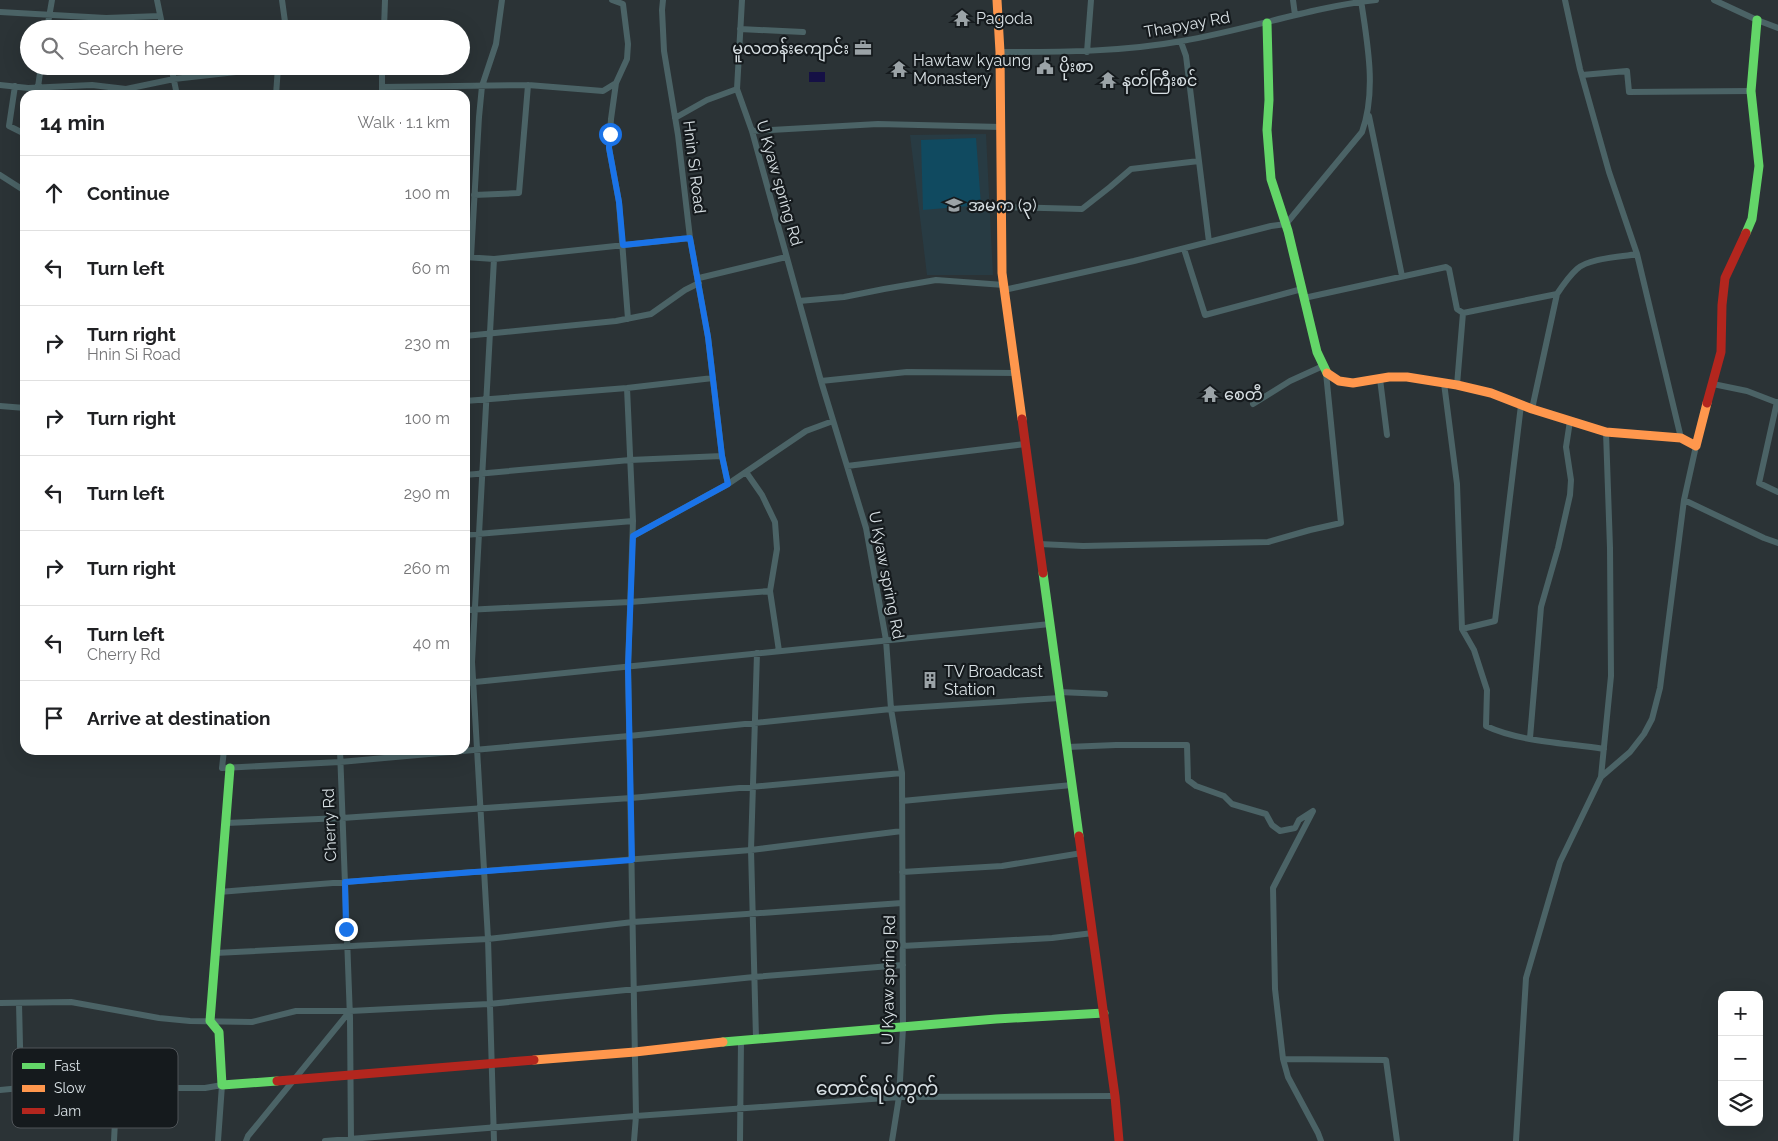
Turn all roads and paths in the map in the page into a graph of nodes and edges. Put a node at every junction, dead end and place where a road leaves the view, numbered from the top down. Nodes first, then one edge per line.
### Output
1 (52, 0) edge
2 (157, 0) edge
3 (282, 0) edge
4 (385, 0) edge
5 (502, 0) edge
6 (612, 0) edge
7 (663, 0) edge
8 (742, 0) edge
9 (997, 0) edge
10 (1091, 0) edge
11 (1293, 0) edge
12 (1376, 0) edge
13 (1565, 0) edge
14 (1714, 0) edge
15 (1362, 1) edge
16 (0, 12) edge
17 (49, 15) junction
18 (1295, 15) junction
19 (160, 16) junction
20 (48, 20) edge
21 (161, 20) edge
22 (285, 20) edge
23 (384, 20) edge
24 (1757, 20) junction
25 (1266, 23) junction
26 (1778, 28) edge
27 (740, 29) junction
28 (803, 32) dead end
29 (1181, 42) junction
30 (1000, 52) junction
31 (1086, 52) junction
32 (40, 75) edge
33 (173, 75) edge
34 (209, 75) edge
35 (277, 75) edge
36 (382, 75) edge
37 (1582, 75) junction
38 (174, 79) junction
39 (616, 83) junction
40 (0, 85) edge
41 (528, 85) junction
42 (15, 86) junction
43 (482, 86) junction
44 (38, 87) junction
45 (382, 87) joint
46 (737, 89) junction
47 (112, 90) edge
48 (124, 90) edge
49 (176, 90) edge
50 (276, 90) edge
51 (1752, 91) junction
52 (1368, 114) junction
53 (675, 118) junction
54 (1001, 127) junction
55 (752, 131) junction
56 (20, 132) edge
57 (1199, 161) junction
58 (0, 175) edge
59 (20, 188) edge
60 (474, 195) junction
61 (1002, 207) junction
62 (1286, 224) junction
63 (470, 236) edge
64 (690, 238) junction
65 (1209, 242) junction
66 (623, 245) junction
67 (1184, 248) junction
68 (1637, 254) junction
69 (470, 257) edge
70 (786, 257) junction
71 (494, 259) junction
72 (1402, 276) junction
73 (699, 280) junction
74 (1004, 287) junction
75 (1303, 293) junction
76 (1557, 294) junction
77 (799, 301) junction
78 (1462, 313) junction
79 (628, 318) junction
80 (490, 334) junction
81 (470, 336) edge
82 (1324, 369) junction
83 (1016, 373) junction
84 (713, 378) junction
85 (1380, 379) junction
86 (821, 381) junction
87 (1444, 383) junction
88 (1712, 384) junction
89 (1457, 385) junction
90 (627, 388) junction
91 (486, 400) junction
92 (470, 401) edge
93 (1778, 402) edge
94 (1253, 404) dead end
95 (1520, 404) junction
96 (0, 406) edge
97 (20, 408) edge
98 (1532, 409) junction
99 (833, 421) junction
100 (1570, 421) junction
101 (1606, 432) junction
102 (1387, 435) dead end
103 (1680, 438) junction
104 (1025, 444) junction
105 (1696, 446) junction
106 (722, 456) junction
107 (630, 460) junction
108 (847, 466) junction
109 (746, 472) junction
110 (482, 474) junction
111 (470, 475) edge
112 (728, 484) junction
113 (1778, 492) edge
114 (1684, 500) junction
115 (633, 521) junction
116 (479, 534) junction
117 (470, 535) edge
118 (633, 536) junction
119 (1778, 542) edge
120 (1039, 544) junction
121 (770, 591) junction
122 (630, 602) junction
123 (475, 609) junction
124 (470, 610) edge
125 (1050, 624) junction
126 (1462, 629) junction
127 (886, 640) junction
128 (779, 651) junction
129 (757, 654) junction
130 (628, 667) junction
131 (470, 683) edge
132 (474, 683) junction
133 (1105, 694) dead end
134 (1060, 695) junction
135 (891, 709) junction
136 (754, 723) junction
137 (630, 736) junction
138 (1530, 738) junction
139 (1067, 747) junction
140 (1604, 748) junction
141 (477, 750) junction
142 (470, 751) edge
143 (223, 755) edge
144 (340, 755) edge
145 (420, 755) edge
146 (340, 762) junction
147 (230, 768) junction
148 (902, 773) junction
149 (1601, 777) junction
150 (1072, 785) junction
151 (753, 787) junction
152 (631, 798) junction
153 (902, 802) junction
154 (480, 808) junction
155 (342, 818) junction
156 (226, 823) junction
157 (902, 831) junction
158 (751, 850) junction
159 (1082, 853) junction
160 (632, 860) junction
161 (484, 872) junction
162 (902, 872) junction
163 (345, 882) junction
164 (219, 892) junction
165 (902, 903) junction
166 (753, 912) junction
167 (633, 922) junction
168 (1093, 933) junction
169 (488, 939) junction
170 (347, 945) junction
171 (902, 946) junction
172 (215, 953) junction
173 (903, 965) junction
174 (754, 977) junction
175 (634, 989) junction
176 (0, 1003) edge
177 (19, 1003) junction
178 (490, 1004) junction
179 (1104, 1013) junction
180 (350, 1015) junction
181 (210, 1021) junction
182 (903, 1028) junction
183 (756, 1038) junction
184 (741, 1040) junction
185 (20, 1048) edge
186 (635, 1052) junction
187 (1283, 1059) junction
188 (492, 1064) junction
189 (351, 1074) junction
190 (294, 1079) junction
191 (222, 1085) junction
192 (178, 1088) edge
193 (1115, 1096) junction
194 (899, 1097) junction
195 (740, 1109) junction
196 (636, 1116) junction
197 (114, 1128) edge
198 (494, 1128) junction
199 (247, 1138) edge
200 (351, 1140) edge
201 (114, 1141) edge
202 (218, 1141) edge
203 (242, 1141) edge
204 (325, 1141) edge
205 (494, 1141) edge
206 (634, 1141) edge
207 (740, 1141) edge
208 (892, 1141) edge
209 (1120, 1141) edge
210 (1321, 1141) edge
211 (1397, 1141) edge
212 (1516, 1141) edge

1 - 17 street
2 - 19 street
3 - 22 street
4 - 23 street
5 - 43 street
6 - 39 street
7 - 53 street, Hnin Si Road
8 - 27 street, U Kyaw spring Rd
9 - 30 main road
10 - 31 street
11 - 18 street
12 - 15 street, Thapyay Rd
13 - 37 street
14 - 24 street
15 - 18 street, Thapyay Rd
15 - 52 street
16 - 17 street
17 - 19 street
17 - 20 street
18 - 25 street, Thapyay Rd
19 - 21 street
24 - 26 street
24 - 51 main road
25 - 29 street, Thapyay Rd
25 - 62 main road
27 - 28 street
27 - 46 street, U Kyaw spring Rd
29 - 31 street, Thapyay Rd
29 - 57 street
30 - 31 street, Thapyay Rd
30 - 54 main road
32 - 44 street
33 - 38 street
34 - 38 street
35 - 50 street
36 - 45 street
37 - 51 street
37 - 68 street
38 - 48 street
38 - 49 street
39 - 41 street
39 - 66 street
40 - 42 street
41 - 43 street
41 - 60 street
42 - 44 street
42 - 56 street
43 - 45 street
43 - 60 street
44 - 47 street
46 - 53 street
46 - 55 street, U Kyaw spring Rd
51 - 88 main road
52 - 62 street
52 - 72 street
53 - 64 street, Hnin Si Road
54 - 55 street
54 - 61 main road
55 - 70 street, U Kyaw spring Rd
57 - 61 street
57 - 65 street
58 - 59 street
60 - 63 street
61 - 74 main road
62 - 65 street
62 - 75 main road
64 - 66 street
64 - 73 street, Hnin Si Road
65 - 67 street
66 - 71 street
66 - 79 street
67 - 74 street
67 - 75 street
68 - 76 street
68 - 103 street
69 - 71 street
70 - 73 street
70 - 77 street, U Kyaw spring Rd
71 - 80 street
72 - 75 street
72 - 78 street
73 - 79 street
73 - 84 street, Hnin Si Road
74 - 77 street
74 - 83 main road
75 - 82 main road
76 - 78 street
76 - 98 street
77 - 86 street, U Kyaw spring Rd
78 - 89 street
79 - 80 street
80 - 81 street
80 - 91 street
82 - 85 main road
82 - 94 street
82 - 120 street
83 - 86 street
83 - 104 main road
84 - 90 street
84 - 106 street, Hnin Si Road
85 - 87 main road
85 - 102 street
86 - 99 street, U Kyaw spring Rd
87 - 89 main road
87 - 126 street
88 - 93 street
88 - 105 main road
89 - 95 main road
90 - 91 street
90 - 107 street
91 - 92 street
91 - 110 street
93 - 113 street
95 - 98 main road
95 - 126 street
96 - 97 street
98 - 100 main road
99 - 108 street, U Kyaw spring Rd
99 - 109 street
100 - 101 main road
100 - 138 street
101 - 103 main road
101 - 140 street
103 - 105 main road
104 - 108 street
104 - 120 main road
105 - 114 street
106 - 107 street
106 - 112 street, Hnin Si Road
107 - 110 street
107 - 115 street
108 - 127 street, U Kyaw spring Rd
109 - 112 street
109 - 121 street
110 - 111 street
110 - 116 street
112 - 118 street
114 - 119 street
114 - 149 street
115 - 116 street
115 - 118 street
116 - 117 street
116 - 123 street
118 - 122 street
120 - 125 main road
121 - 122 street
121 - 128 street
122 - 123 street
122 - 130 street
123 - 124 street
123 - 132 street
125 - 127 street
125 - 134 main road
126 - 138 street
127 - 128 street
127 - 135 street, U Kyaw spring Rd
128 - 129 street
129 - 130 street
129 - 136 street
130 - 132 street
130 - 137 street
131 - 132 street
132 - 141 street
133 - 134 street
134 - 135 street
134 - 139 main road
135 - 136 street
135 - 148 street, U Kyaw spring Rd
136 - 137 street
136 - 151 street
137 - 141 street
137 - 152 street
138 - 140 street
139 - 150 main road
139 - 187 street
140 - 149 street
141 - 142 street
141 - 154 street
143 - 147 street
144 - 146 street, Cherry Rd
145 - 146 street
146 - 147 street
146 - 155 street, Cherry Rd
147 - 156 main road
148 - 151 street
148 - 153 street, U Kyaw spring Rd
149 - 212 street
150 - 153 street
150 - 159 main road
151 - 152 street
151 - 158 street
152 - 154 street
152 - 160 street
153 - 157 street, U Kyaw spring Rd
154 - 155 street
154 - 161 street
155 - 156 street
155 - 163 street, Cherry Rd
156 - 164 main road
157 - 158 street
157 - 162 street, U Kyaw spring Rd
158 - 160 street
158 - 166 street
159 - 162 street
159 - 168 main road
160 - 161 street
160 - 167 street
161 - 163 street
161 - 169 street
162 - 165 street, U Kyaw spring Rd
163 - 164 street
163 - 170 street, Cherry Rd
164 - 172 main road
165 - 166 street
165 - 171 street, U Kyaw spring Rd
166 - 167 street
166 - 174 street
167 - 169 street
167 - 175 street
168 - 171 street
168 - 179 main road
169 - 170 street
169 - 178 street
170 - 172 street
170 - 180 street, Cherry Rd
171 - 173 street, U Kyaw spring Rd
172 - 181 main road
173 - 174 street
173 - 182 street, U Kyaw spring Rd
174 - 175 street
174 - 183 street
175 - 178 street
175 - 186 street
176 - 177 street
177 - 181 street
177 - 185 street
178 - 180 street
178 - 188 street
179 - 182 main road
179 - 193 main road
180 - 181 street
180 - 189 street, Cherry Rd
180 - 190 street
181 - 191 main road
182 - 183 main road
182 - 194 street, U Kyaw spring Rd
183 - 184 main road
184 - 186 main road
184 - 195 street
186 - 188 main road
186 - 196 street
187 - 210 street
187 - 211 street
188 - 189 main road
188 - 198 street
189 - 190 main road
189 - 200 street, Cherry Rd
190 - 191 main road
190 - 199 street
191 - 192 street
191 - 202 street
193 - 194 street
193 - 209 main road
194 - 195 street
194 - 208 street, U Kyaw spring Rd
195 - 196 street
195 - 207 street
196 - 198 street
196 - 206 street
197 - 201 street
198 - 200 street
198 - 205 street
199 - 203 street
200 - 204 street

